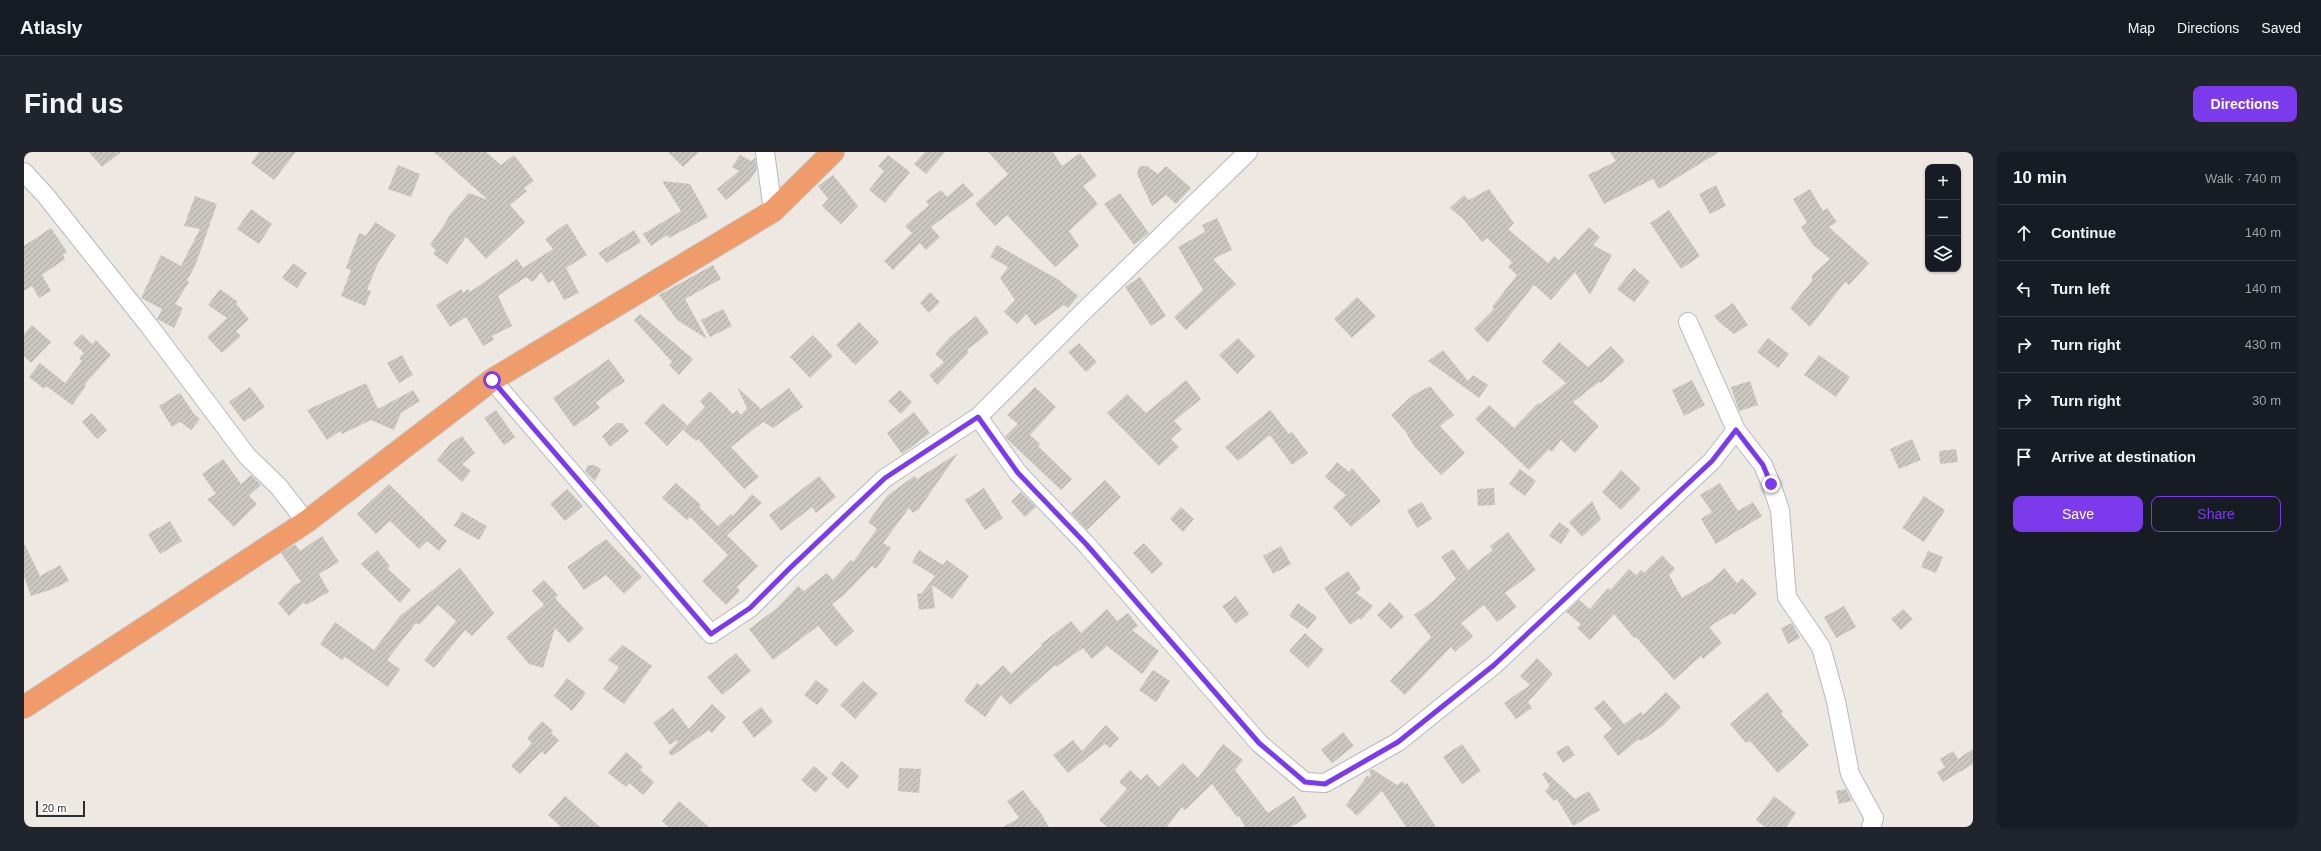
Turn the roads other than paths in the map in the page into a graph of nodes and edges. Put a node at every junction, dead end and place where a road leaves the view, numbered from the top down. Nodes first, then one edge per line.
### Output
1 (765, 152) edge
2 (834, 152) edge
3 (1248, 152) edge
4 (24, 172) edge
5 (773, 211) junction
6 (1688, 322) dead end
7 (492, 380) junction
8 (978, 417) junction
9 (1736, 430) junction
10 (306, 522) junction
11 (24, 707) edge
12 (1871, 827) edge

1 - 5 street
2 - 5 highway
3 - 8 street
4 - 10 street
5 - 7 highway
6 - 9 street
7 - 8 street
7 - 10 highway
8 - 9 street
9 - 12 street
10 - 11 highway

